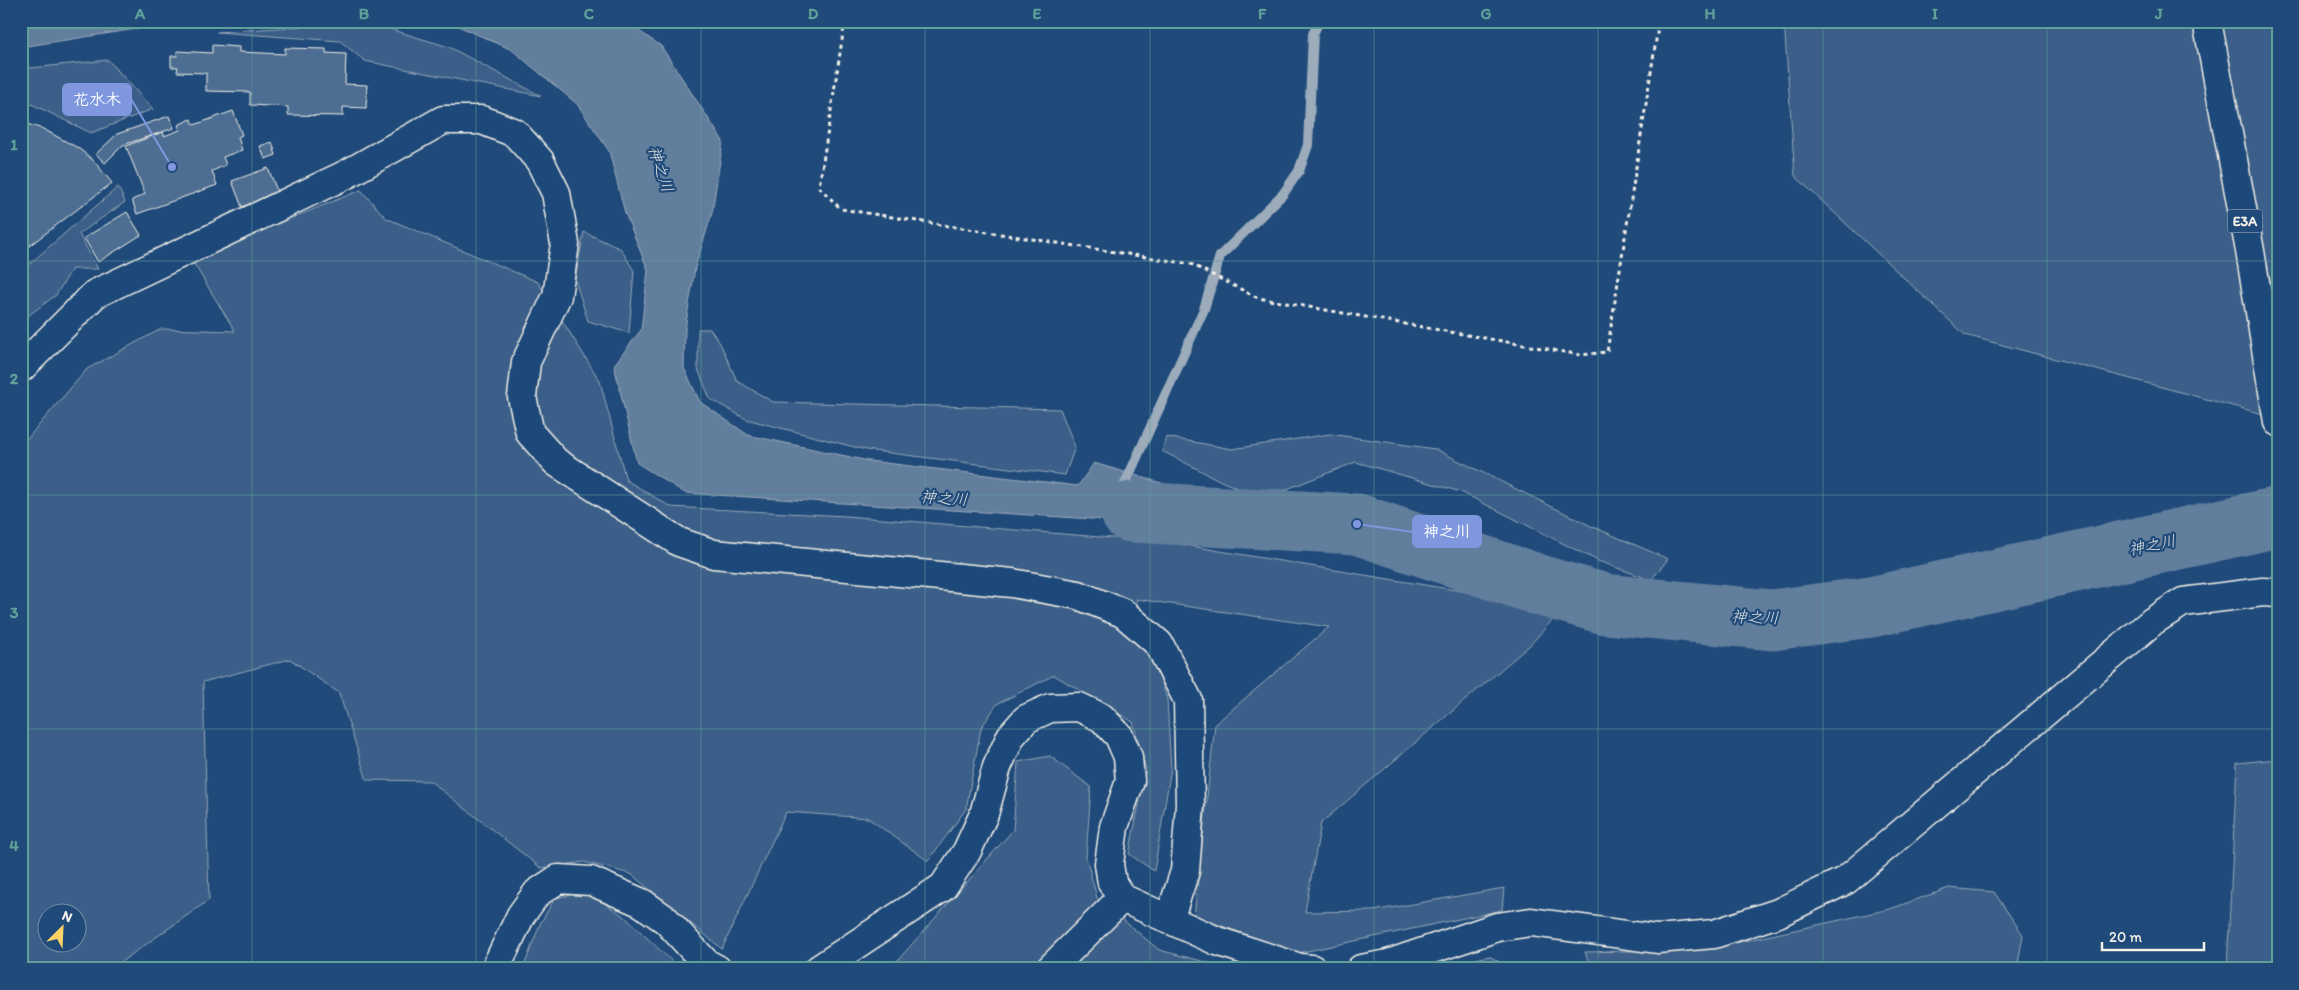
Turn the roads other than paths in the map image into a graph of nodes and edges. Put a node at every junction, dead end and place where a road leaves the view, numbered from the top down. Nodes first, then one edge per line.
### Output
1 (2207, 21) edge
2 (21, 368) edge
3 (2278, 422) edge
4 (2278, 593) edge
5 (1122, 898) junction
6 (1169, 920) junction
7 (495, 969) edge
8 (716, 969) edge
9 (819, 969) edge
10 (1050, 969) edge
11 (1312, 969) edge
12 (1362, 969) edge

1 - 3 main road, E3A
2 - 6 main road
4 - 12 main road
5 - 6 main road
5 - 9 main road
5 - 10 main road
6 - 11 main road
7 - 8 main road

